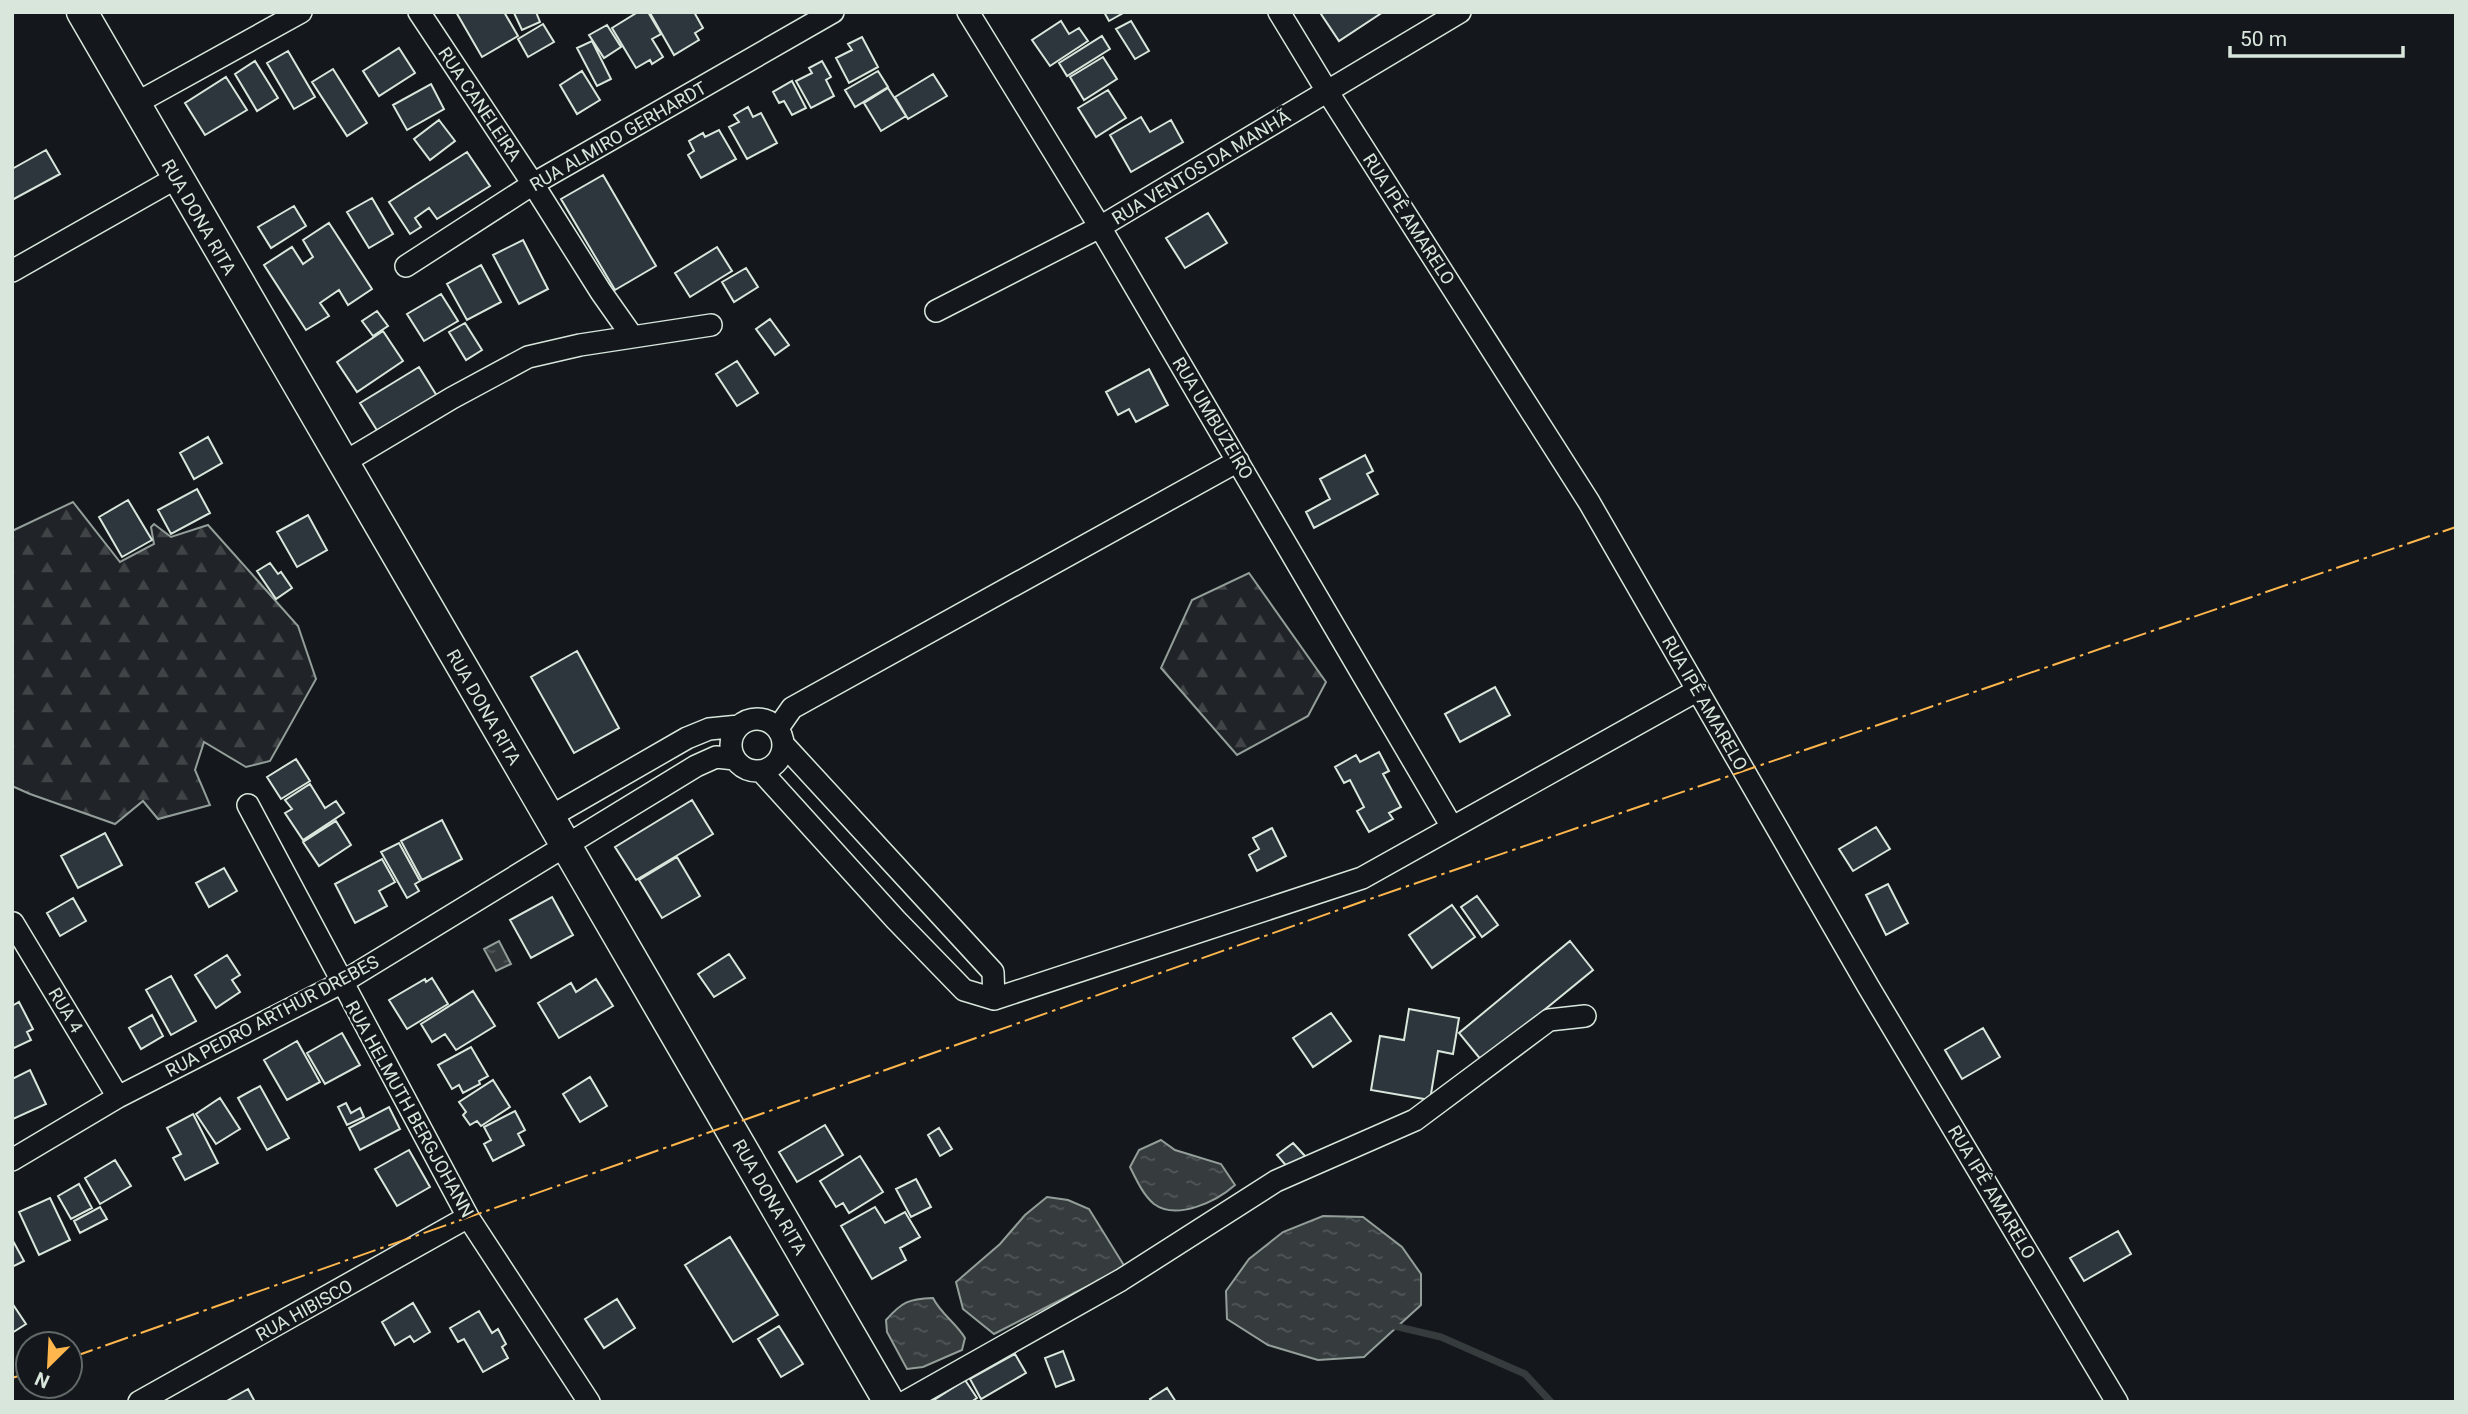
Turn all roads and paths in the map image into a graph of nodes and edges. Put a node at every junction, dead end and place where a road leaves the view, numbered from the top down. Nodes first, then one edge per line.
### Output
1 (82, 12) edge
2 (301, 12) edge
3 (419, 12) edge
4 (833, 12) edge
5 (968, 12) edge
6 (1279, 12) edge
7 (1460, 12) edge
8 (1327, 91) junction
9 (133, 105) junction
10 (176, 178) junction
11 (533, 184) junction
12 (1100, 228) junction
13 (406, 267) dead end
14 (12, 271) edge
15 (936, 311) dead end
16 (711, 325) dead end
17 (632, 336) junction
18 (1238, 461) junction
19 (343, 463) junction
20 (1698, 690) junction
21 (739, 726) junction
22 (781, 736) junction
23 (735, 759) junction
24 (761, 772) junction
25 (248, 805) dead end
26 (548, 818) junction
27 (1452, 827) junction
28 (565, 846) junction
29 (924, 899) junction
30 (895, 920) junction
31 (13, 923) edge
32 (341, 983) junction
33 (994, 999) junction
34 (1585, 1016) dead end
35 (118, 1097) junction
36 (12, 1160) edge
37 (468, 1217) junction
38 (139, 1402) edge
39 (589, 1402) edge
40 (888, 1402) edge
41 (905, 1402) edge
42 (2117, 1402) edge

1 - 9 main road, RUA DONA RITA
2 - 9 street
3 - 11 street, RUA CANELEIRA
4 - 11 street, RUA ALMIRO GERHARDT
5 - 12 street, RUA UMBUZEIRO
6 - 8 street, RUA IPÊ AMARELO
7 - 8 street, RUA VENTOS DA MANHÃ
8 - 12 street, RUA VENTOS DA MANHÃ
8 - 20 street, RUA IPÊ AMARELO
9 - 10 main road, RUA DONA RITA
10 - 14 street
10 - 19 main road, RUA DONA RITA
11 - 13 street, RUA ALMIRO GERHARDT
11 - 17 street, RUA CANELEIRA
12 - 15 street, RUA VENTOS DA MANHÃ
12 - 18 street, RUA UMBUZEIRO
16 - 17 street
17 - 19 street
18 - 22 street
18 - 27 street, RUA UMBUZEIRO
19 - 26 main road, RUA DONA RITA
20 - 27 street
20 - 42 street, RUA IPÊ AMARELO
21 - 22 street
21 - 23 street
21 - 26 street
22 - 24 street
22 - 29 street
23 - 24 street
23 - 28 street, RUA PEDRO ARTHUR DREBES
24 - 30 street
25 - 32 street, RUA HELMUTH BERGJOHANN
26 - 28 main road, RUA DONA RITA
27 - 33 street
28 - 32 street, RUA PEDRO ARTHUR DREBES
28 - 40 main road, RUA DONA RITA
29 - 30 street
29 - 33 street
30 - 33 street
31 - 35 street, RUA 4
32 - 35 street, RUA PEDRO ARTHUR DREBES
32 - 37 street, RUA HELMUTH BERGJOHANN
34 - 41 street
35 - 36 street, RUA PEDRO ARTHUR DREBES
37 - 38 street, RUA HIBISCO
37 - 39 street, RUA HELMUTH BERGJOHANN

